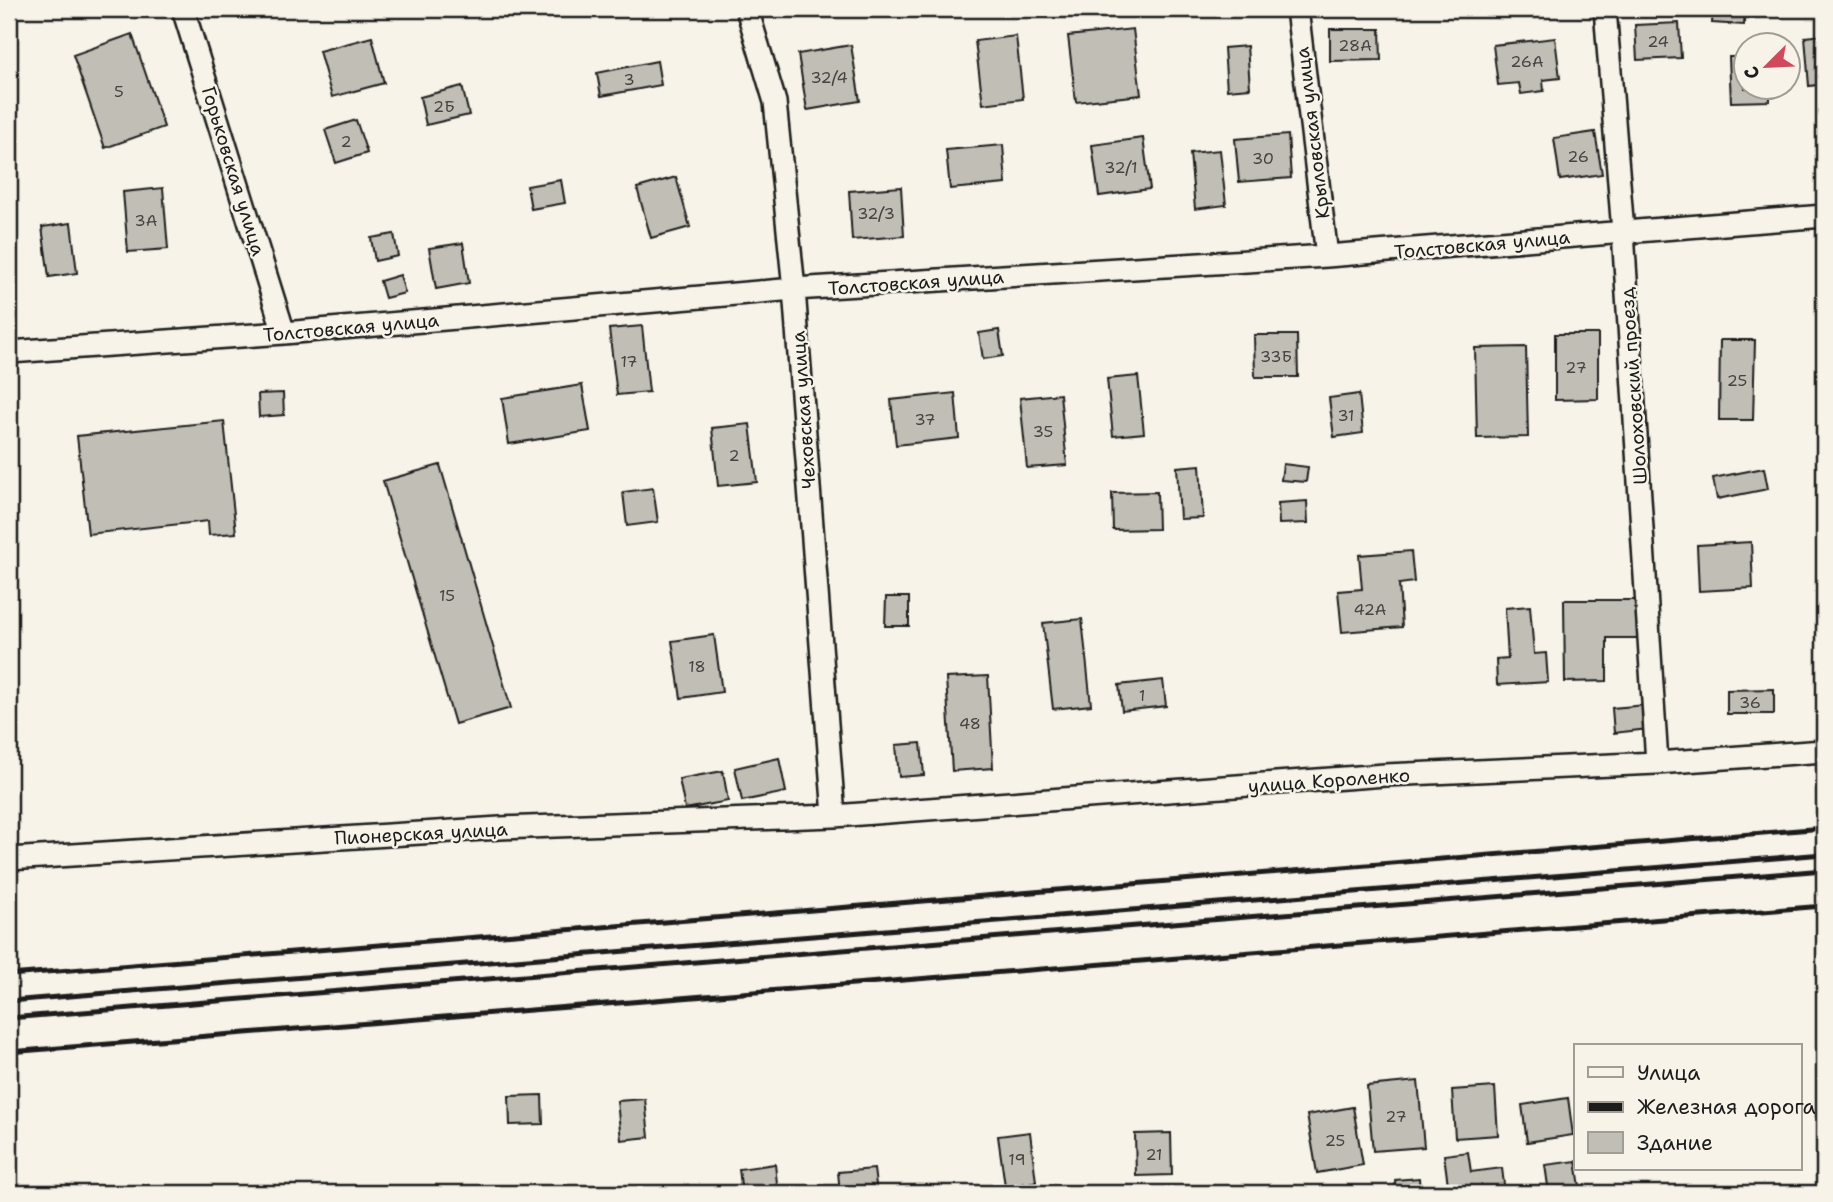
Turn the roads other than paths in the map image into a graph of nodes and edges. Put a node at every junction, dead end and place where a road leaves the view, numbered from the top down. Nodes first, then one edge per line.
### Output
1 (183, 9) edge
2 (747, 9) edge
3 (1297, 9) edge
4 (1605, 9) edge
5 (1824, 216) edge
6 (1623, 232) junction
7 (1327, 256) junction
8 (793, 289) junction
9 (284, 333) junction
10 (9, 352) edge
11 (1824, 751) edge
12 (1657, 763) junction
13 (834, 816) junction
14 (9, 859) edge

1 - 9 street, Горьковская улица
2 - 8 street, Чеховская улица
3 - 7 street, Крыловская улица
4 - 6 street, Шолоховский проезд
5 - 6 street, Толстовская улица
6 - 7 street, Толстовская улица
6 - 12 street, Шолоховский проезд
7 - 8 street, Толстовская улица
8 - 9 street, Толстовская улица
8 - 13 street, Чеховская улица
9 - 10 street, Толстовская улица
11 - 12 street, улица Короленко
12 - 13 street, улица Короленко
13 - 14 street, Пионерская улица

